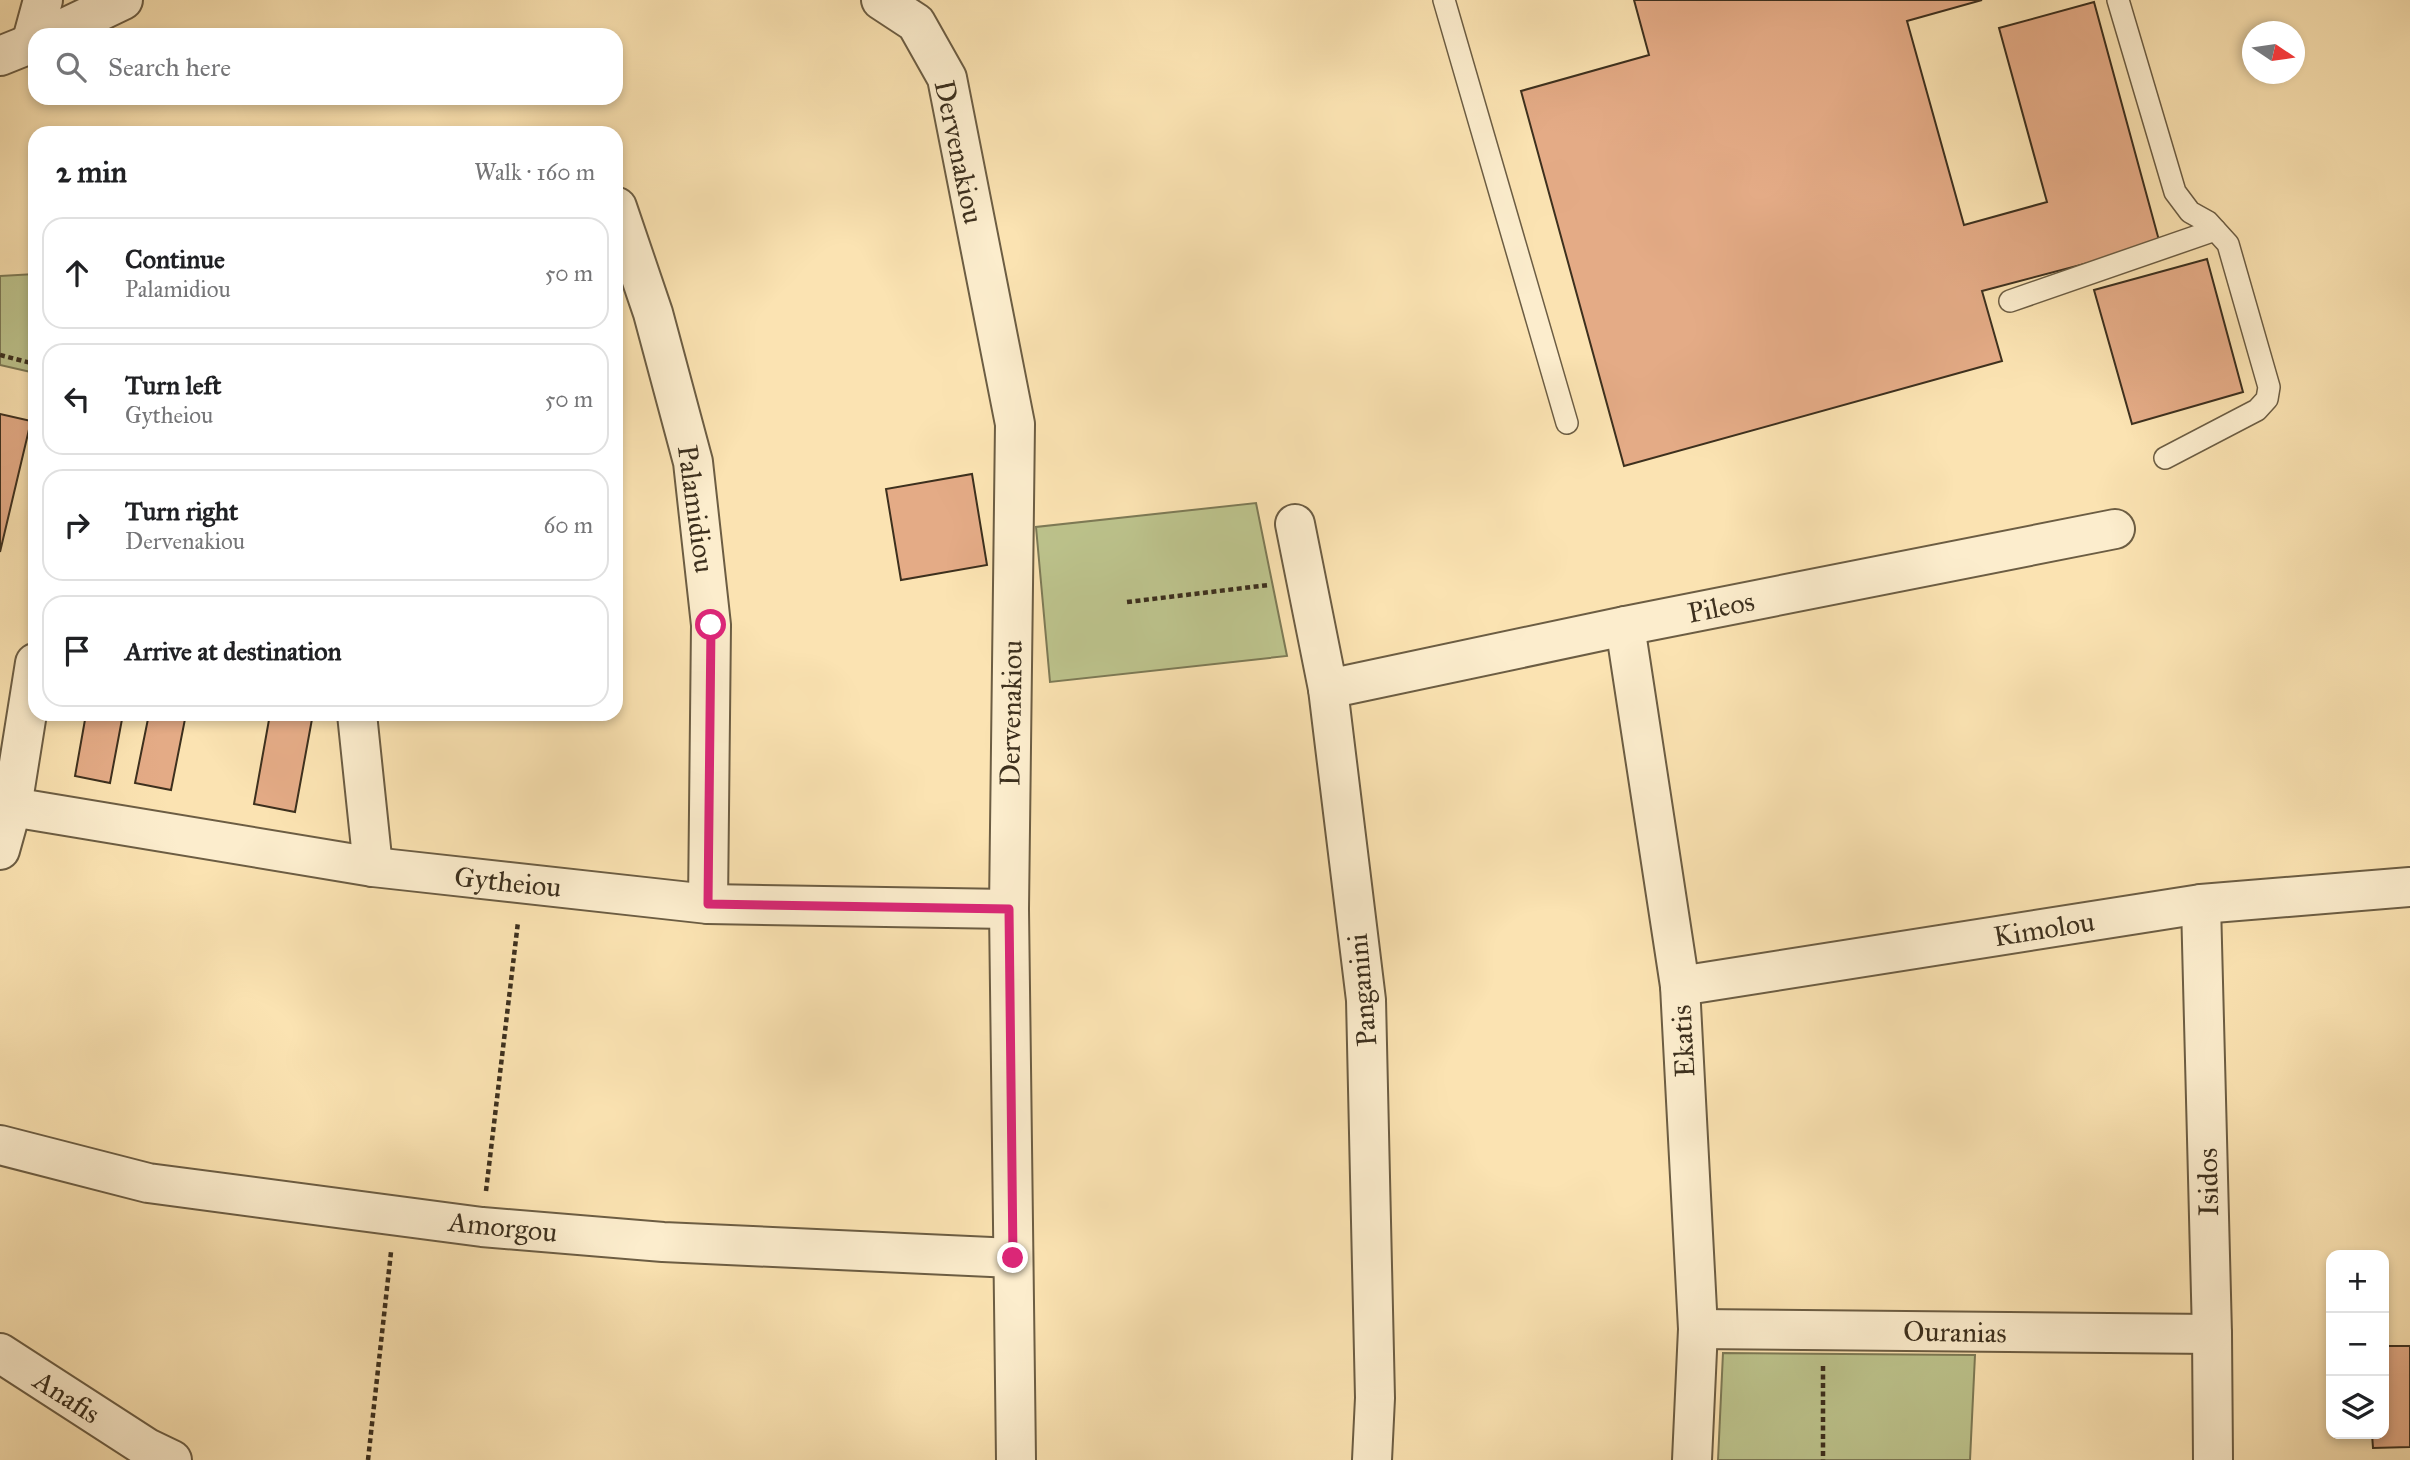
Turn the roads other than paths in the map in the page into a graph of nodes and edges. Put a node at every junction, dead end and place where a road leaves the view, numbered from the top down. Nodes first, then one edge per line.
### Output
1 (43, 0) edge
2 (123, 0) edge
3 (881, 0) edge
4 (1444, 0) edge
5 (2118, 0) edge
6 (34, 28) edge
7 (63, 28) edge
8 (623, 225) edge
9 (2215, 230) junction
10 (2010, 301) dead end
11 (1567, 423) dead end
12 (2165, 458) dead end
13 (1296, 524) dead end
14 (2115, 529) dead end
15 (1625, 626) junction
16 (1328, 689) junction
17 (28, 707) edge
18 (358, 721) edge
19 (12, 807) junction
20 (0, 850) edge
21 (373, 867) junction
22 (2410, 887) edge
23 (708, 904) junction
24 (2201, 904) junction
25 (1009, 909) junction
26 (1681, 986) junction
27 (0, 1145) edge
28 (1013, 1258) junction
29 (1698, 1329) junction
30 (2212, 1334) junction
31 (0, 1353) edge
32 (172, 1460) edge
33 (1016, 1460) edge
34 (1372, 1460) edge
35 (1692, 1460) edge
36 (2213, 1460) edge

1 - 6 street
2 - 7 street
3 - 25 street, Dervenakiou
4 - 11 lane
5 - 9 lane
8 - 23 street, Palamidiou
9 - 10 lane
9 - 12 lane
13 - 16 street, Panganini
14 - 15 street, Pileos
15 - 16 street, Pileos
15 - 26 street, Ekatis
16 - 34 street, Panganini
17 - 19 street
18 - 21 street
19 - 20 street
19 - 21 street, Gytheiou
21 - 23 street, Gytheiou
22 - 24 street, Kimolou
23 - 25 street, Gytheiou
24 - 26 street, Kimolou
24 - 30 street, Isidos
25 - 28 street, Dervenakiou
26 - 29 street, Ekatis
27 - 28 street, Amorgou
28 - 33 street, Dervenakiou
29 - 30 street, Ouranias
29 - 35 street, Ekatis
30 - 36 street, Isidos
31 - 32 street, Anafis

